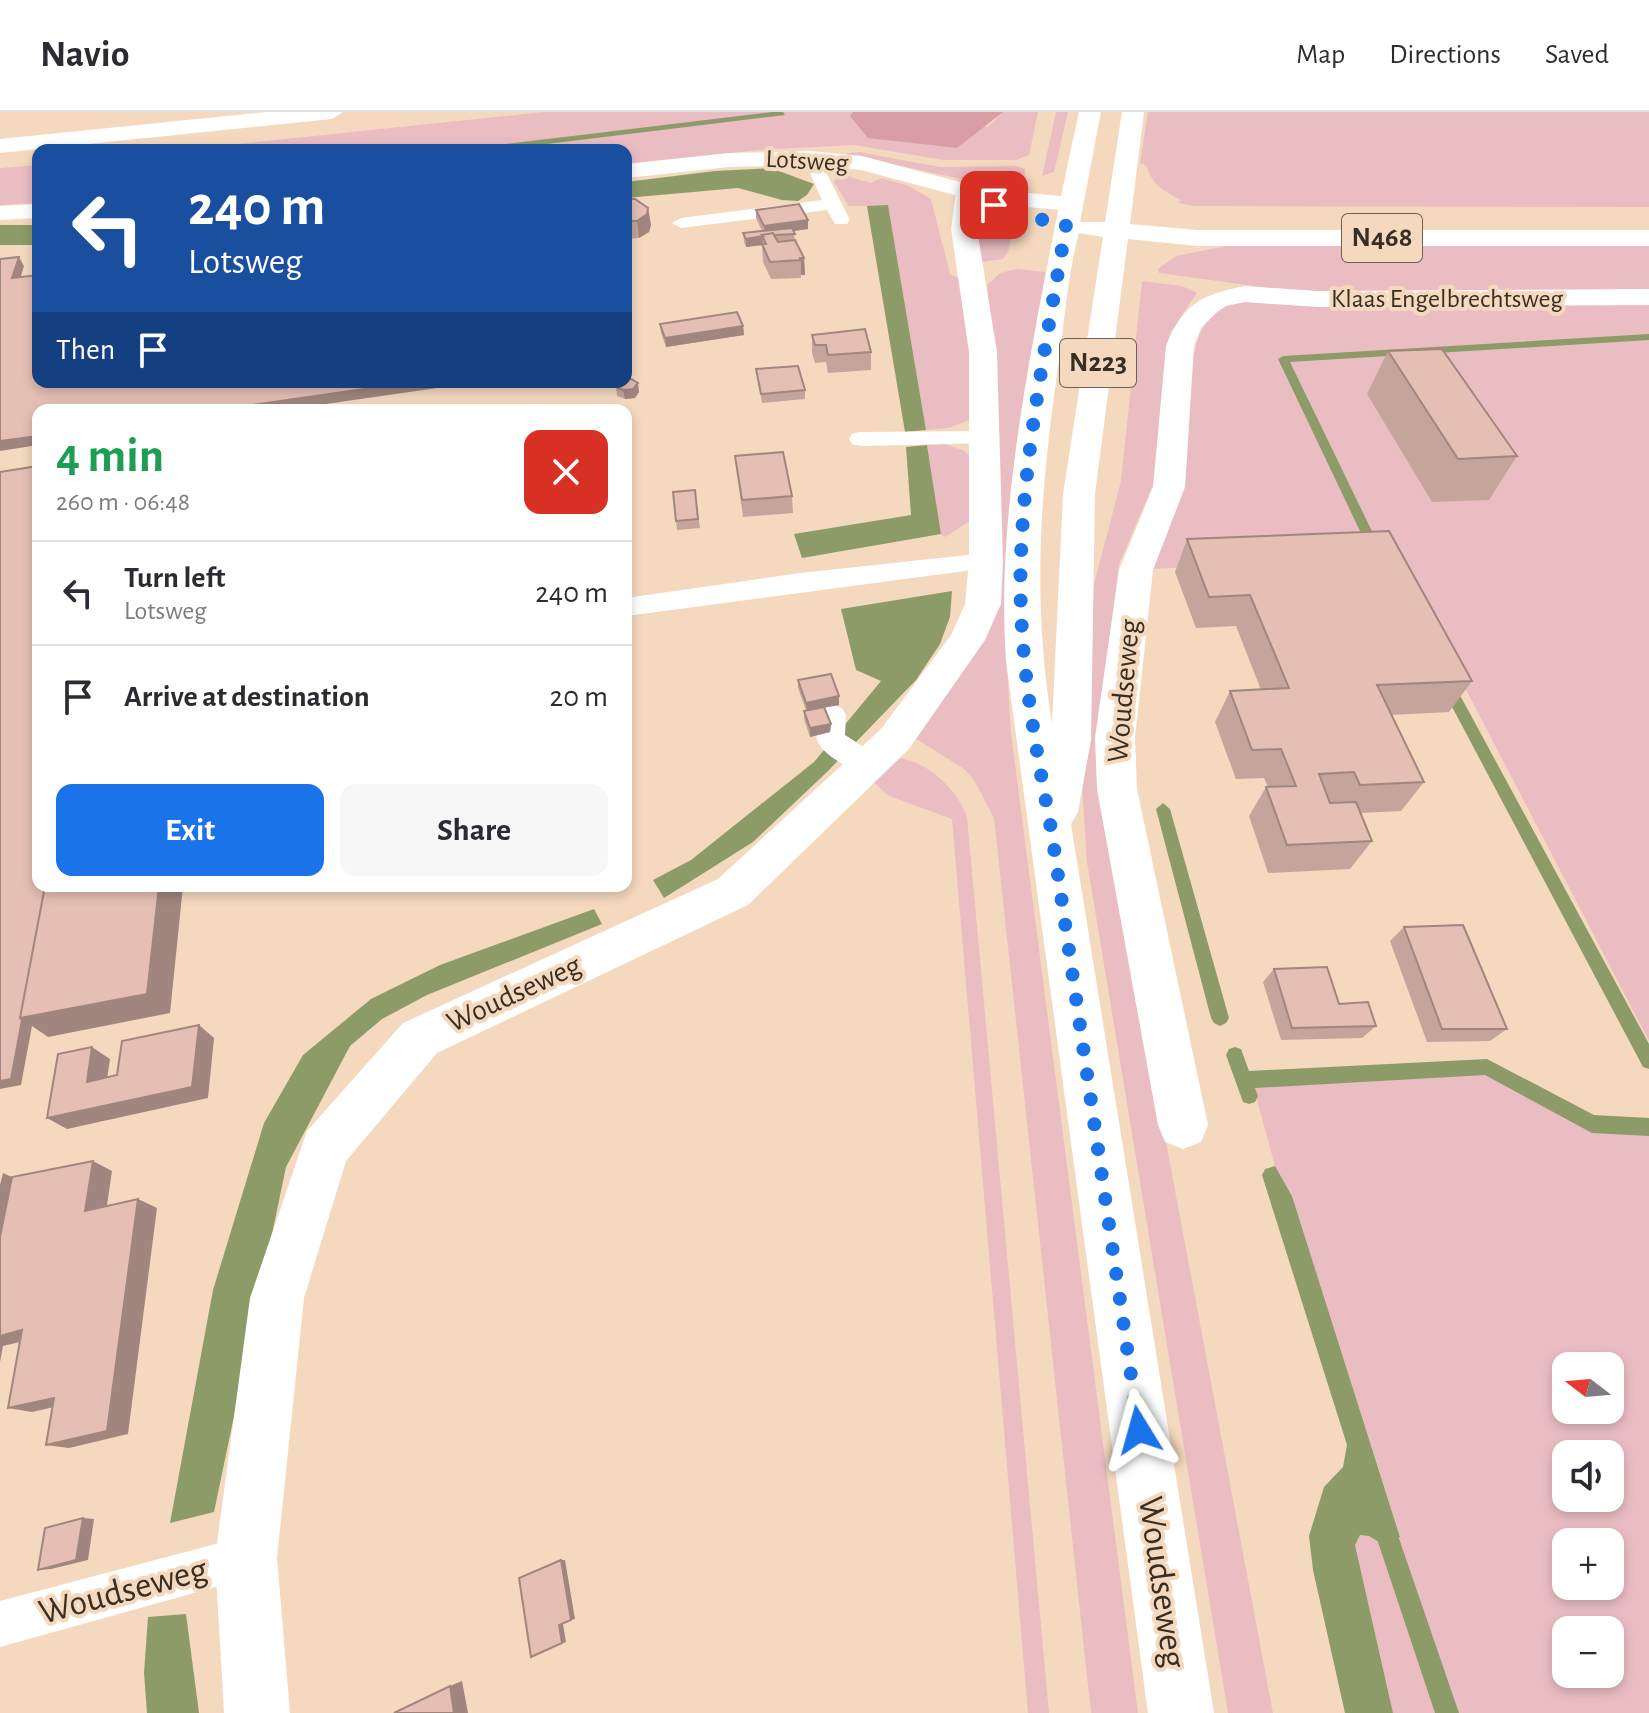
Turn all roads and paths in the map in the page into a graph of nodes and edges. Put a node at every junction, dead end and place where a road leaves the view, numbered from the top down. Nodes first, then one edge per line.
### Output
1 (332, 112) edge
2 (1090, 112) edge
3 (1133, 112) edge
4 (0, 146) edge
5 (811, 158) junction
6 (632, 170) edge
7 (976, 194) junction
8 (834, 204) junction
9 (32, 211) edge
10 (0, 213) edge
11 (1068, 215) junction
12 (1649, 216) edge
13 (842, 222) dead end
14 (1117, 222) junction
15 (681, 223) dead end
16 (1649, 238) edge
17 (1244, 294) joint
18 (1649, 297) edge
19 (986, 438) junction
20 (860, 439) dead end
21 (986, 561) junction
22 (632, 606) edge
23 (1052, 834) junction
24 (1183, 1125) dead end
25 (246, 1558) junction
26 (0, 1624) edge
27 (257, 1713) edge
28 (1181, 1713) edge

1 - 4 main road
2 - 11 main road, Woudseweg / N223
3 - 14 main road, Woudseweg / N223
5 - 6 main road, Lotsweg
5 - 7 main road, Lotsweg
5 - 8 lane
7 - 11 main road, Lotsweg
7 - 19 main road, Woudseweg
8 - 13 lane
8 - 15 lane
9 - 10 main road
11 - 14 main road, N468
11 - 23 main road, Woudseweg / N223
12 - 14 main road, N468
14 - 16 main road, N468
14 - 23 main road, Woudseweg / N223
17 - 18 main road, Klaas Engelbrechtsweg
17 - 24 main road, Woudseweg
19 - 20 lane
19 - 21 main road, Woudseweg
21 - 22 lane
21 - 25 main road, Woudseweg
23 - 28 main road, Woudseweg / N223
25 - 26 lane, Woudseweg
25 - 27 main road, Woudseweg

